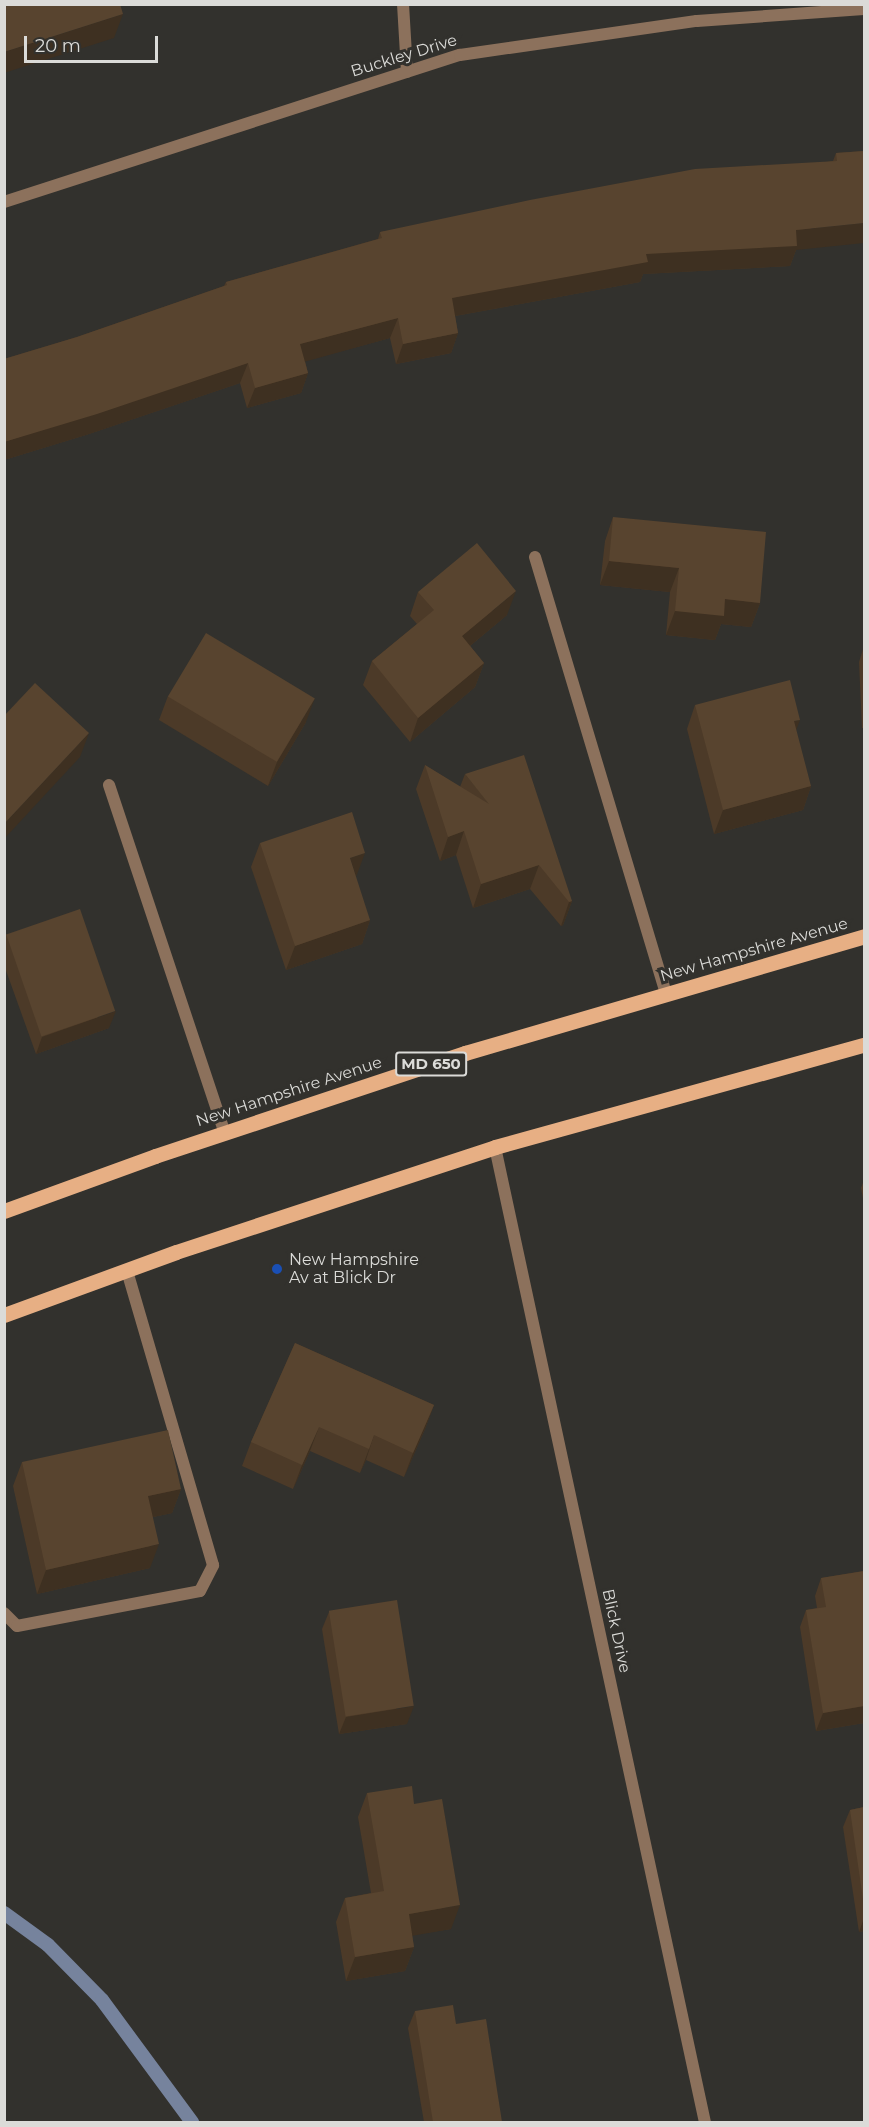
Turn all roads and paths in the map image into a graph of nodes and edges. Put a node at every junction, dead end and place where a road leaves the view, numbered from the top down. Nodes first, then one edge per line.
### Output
1 (403, 4) edge
2 (864, 9) edge
3 (407, 72) junction
4 (4, 202) edge
5 (535, 557) dead end
6 (109, 785) dead end
7 (864, 936) edge
8 (666, 994) junction
9 (864, 1045) edge
10 (225, 1133) junction
11 (495, 1147) junction
12 (4, 1211) edge
13 (127, 1270) junction
14 (4, 1315) edge
15 (4, 1612) edge
16 (705, 2122) edge

1 - 3 street
2 - 3 street, Buckley Drive
3 - 4 street, Buckley Drive
5 - 8 street
6 - 10 street
7 - 8 main road, New Hampshire Avenue / MD 650
8 - 10 main road, New Hampshire Avenue / MD 650
9 - 11 main road
10 - 12 main road, New Hampshire Avenue / MD 650
11 - 13 main road
11 - 16 street, Blick Drive
13 - 14 main road
13 - 15 street

